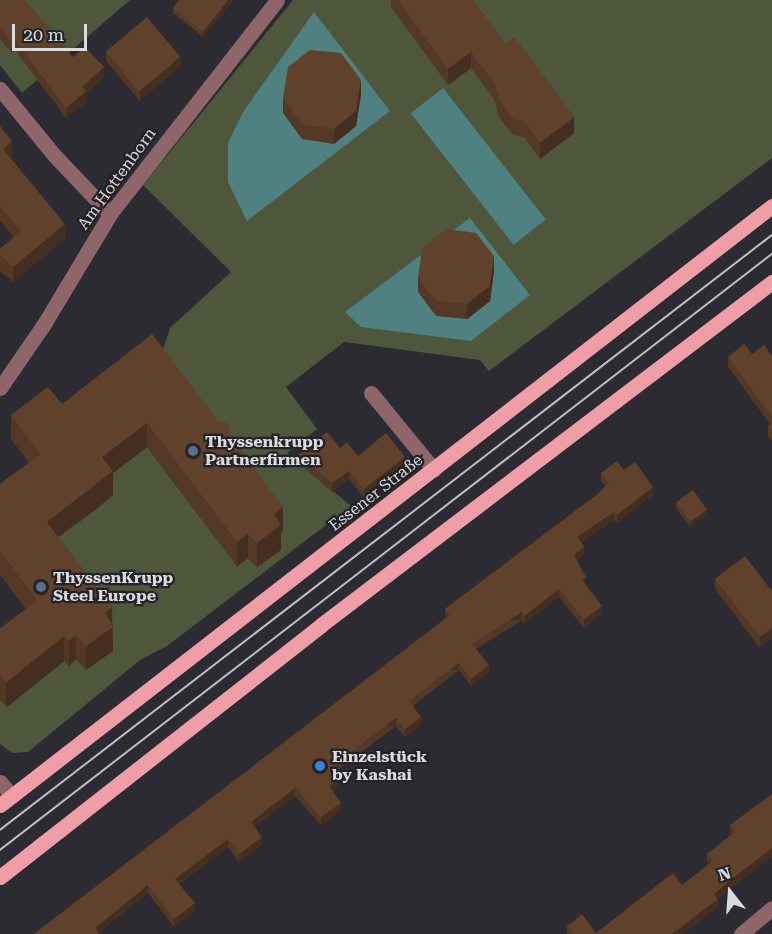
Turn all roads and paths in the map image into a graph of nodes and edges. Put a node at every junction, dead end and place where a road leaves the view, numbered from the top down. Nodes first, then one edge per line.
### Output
1 (277, 0) edge
2 (0, 89) edge
3 (772, 206) edge
4 (110, 214) junction
5 (772, 282) edge
6 (0, 388) edge
7 (371, 393) dead end
8 (434, 470) junction
9 (0, 782) edge
10 (6, 801) edge
11 (0, 877) edge
12 (772, 908) edge
13 (741, 934) edge

1 - 4 street, Am Hottenborn
2 - 4 street
3 - 8 main road, Essener Straße
4 - 6 street, Am Hottenborn
5 - 11 main road
7 - 8 street
8 - 10 main road, Essener Straße
9 - 10 street
12 - 13 street

